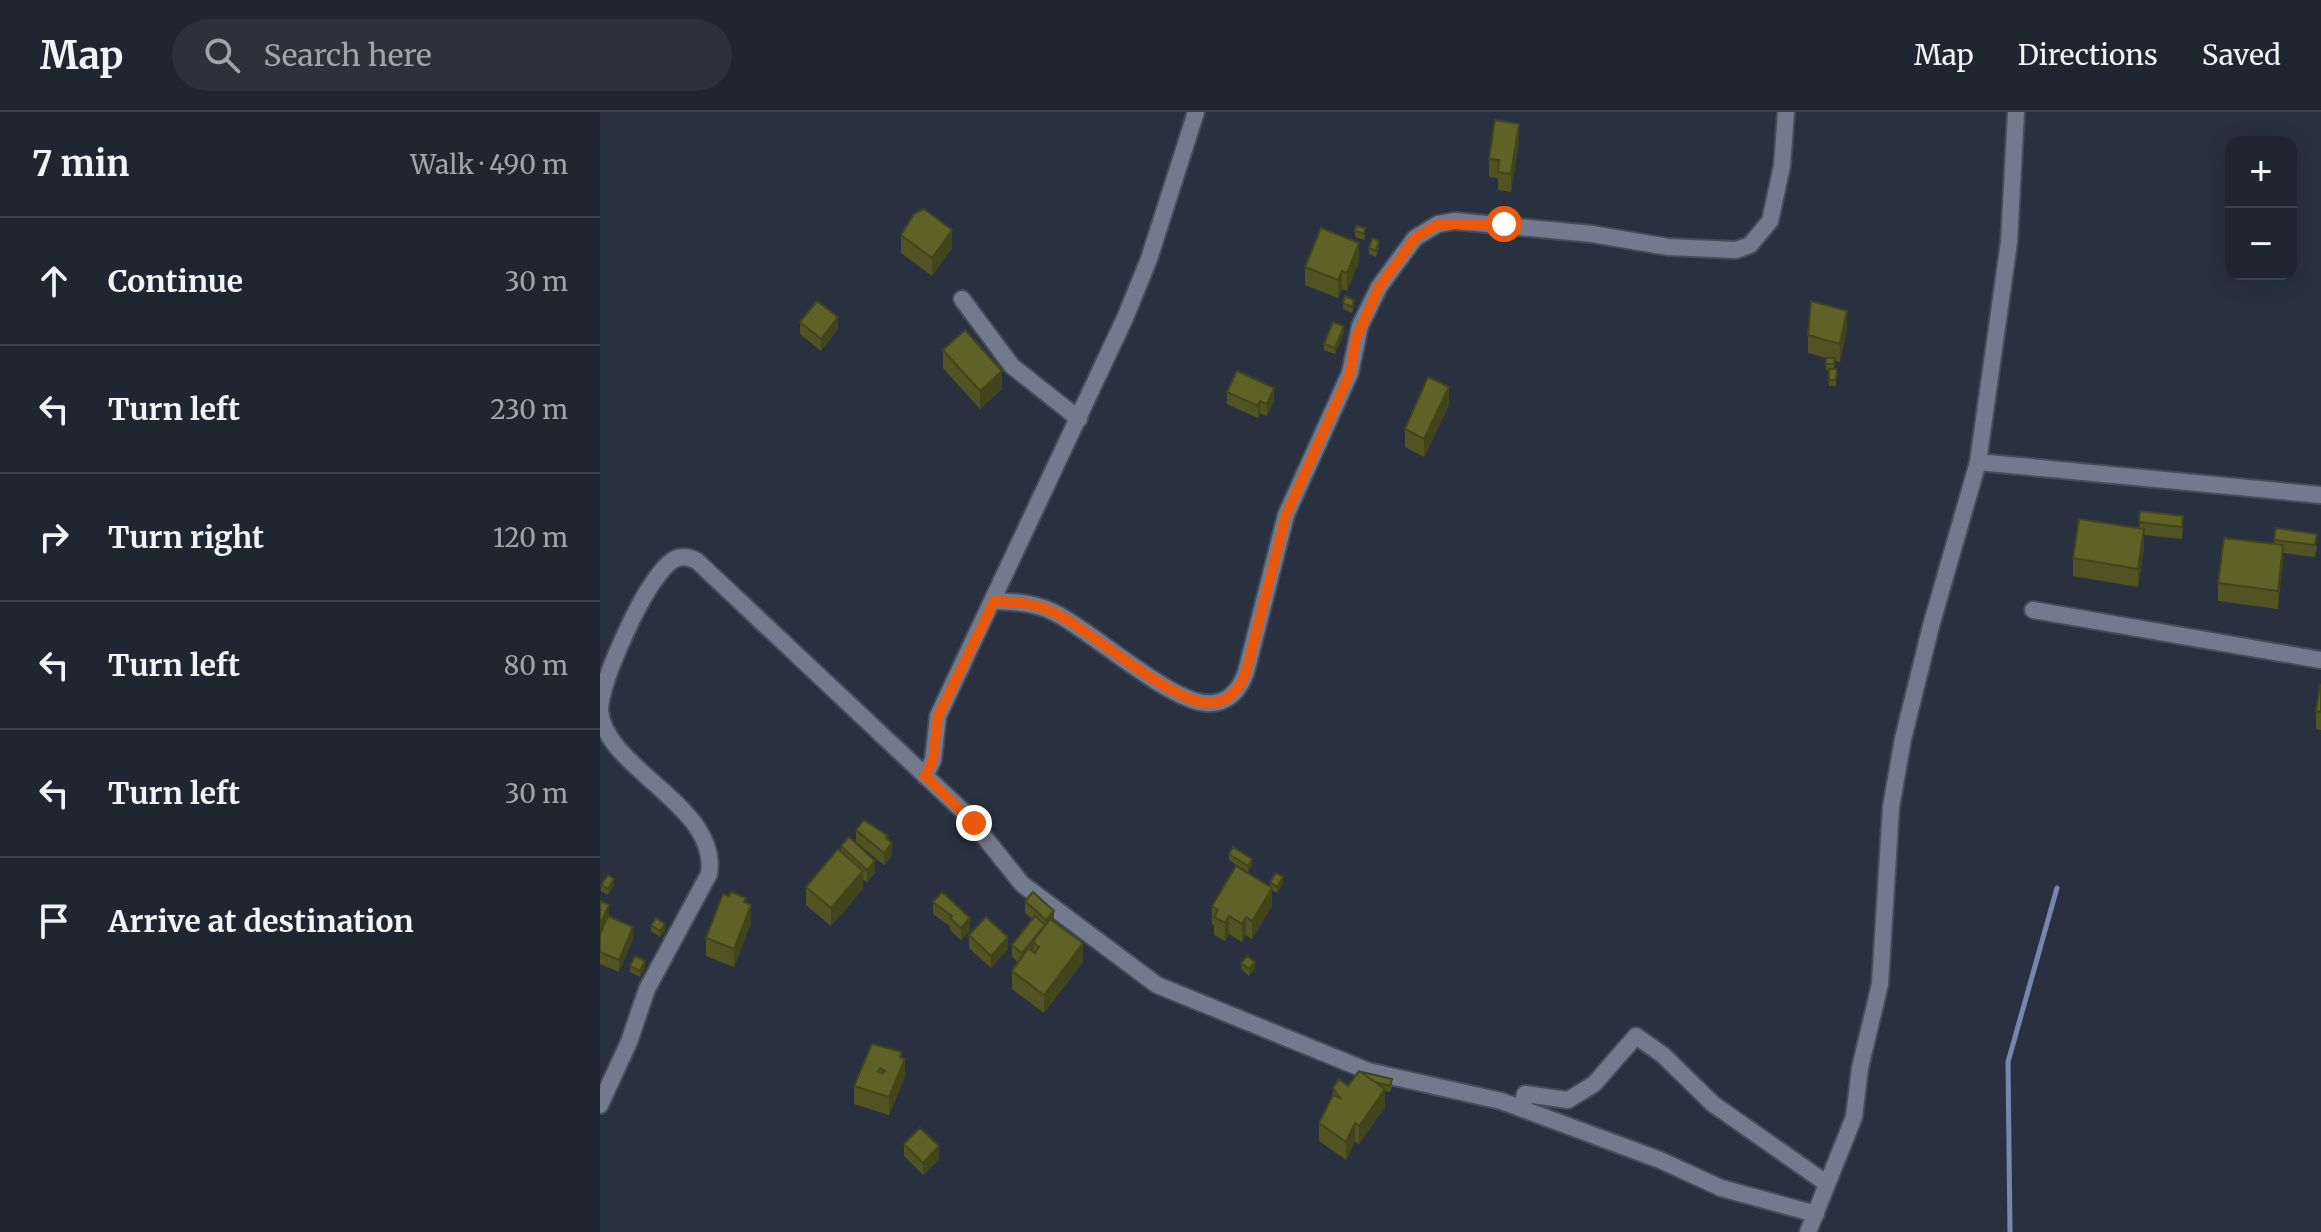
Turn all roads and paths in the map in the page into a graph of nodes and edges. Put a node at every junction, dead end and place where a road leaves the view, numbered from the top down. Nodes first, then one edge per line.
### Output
1 (1196, 112) edge
2 (1786, 112) edge
3 (2016, 112) edge
4 (962, 299) dead end
5 (1079, 419) junction
6 (1978, 462) junction
7 (2321, 495) edge
8 (994, 601) junction
9 (2033, 610) dead end
10 (2321, 660) edge
11 (925, 776) junction
12 (600, 1105) edge
13 (1522, 1108) junction
14 (1826, 1183) junction
15 (1816, 1214) junction
16 (1808, 1232) edge

1 - 5 street
2 - 8 street
3 - 6 street
4 - 5 street
5 - 8 street
6 - 7 street
6 - 14 street
8 - 11 street
9 - 10 street
11 - 12 street
11 - 13 street
13 - 14 street
13 - 15 street
14 - 15 street
15 - 16 street

